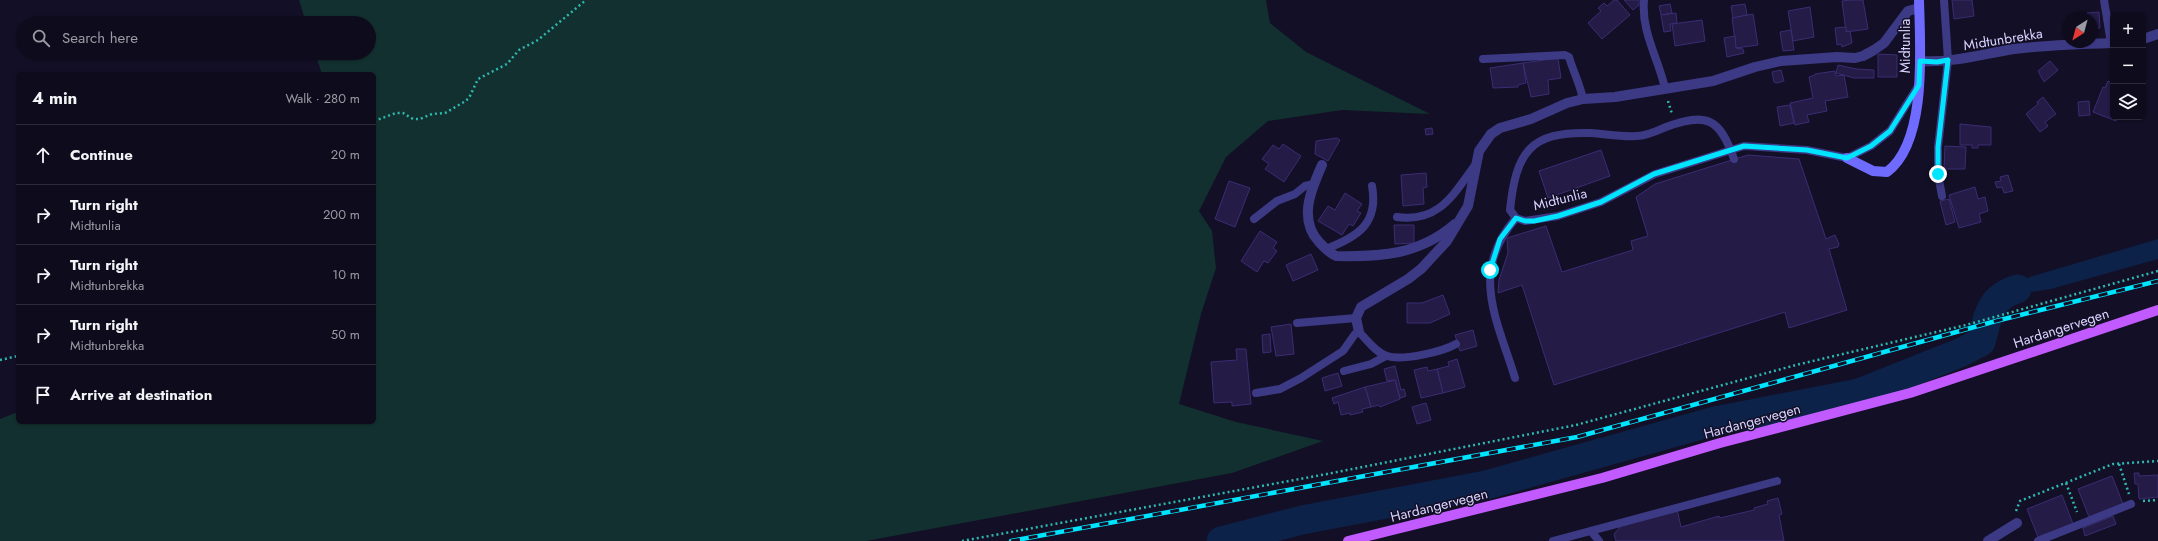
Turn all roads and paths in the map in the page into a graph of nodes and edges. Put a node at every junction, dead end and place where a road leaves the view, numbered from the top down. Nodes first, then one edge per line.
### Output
1 (586, 0) edge
2 (1644, 0) edge
3 (1944, 0) edge
4 (2104, 0) edge
5 (1919, 4) edge
6 (2110, 32) edge
7 (2158, 34) edge
8 (2146, 38) edge
9 (2110, 43) edge
10 (1483, 59) dead end
11 (1948, 60) junction
12 (1920, 61) junction
13 (1919, 85) junction
14 (1665, 88) junction
15 (1583, 99) junction
16 (376, 120) edge
17 (1675, 124) junction
18 (1847, 158) junction
19 (1734, 159) dead end
20 (1476, 164) junction
21 (1322, 165) dead end
22 (1314, 184) junction
23 (1372, 186) dead end
24 (1942, 196) dead end
25 (1397, 217) dead end
26 (1462, 218) junction
27 (1516, 218) junction
28 (1254, 219) dead end
29 (1326, 249) junction
30 (2158, 271) edge
31 (2158, 310) edge
32 (1356, 318) junction
33 (1297, 323) dead end
34 (1359, 332) junction
35 (1456, 344) dead end
36 (16, 356) edge
37 (1386, 356) junction
38 (0, 360) edge
39 (1344, 372) dead end
40 (1515, 378) dead end
41 (1256, 393) dead end
42 (2158, 461) edge
43 (2119, 464) junction
44 (1777, 481) dead end
45 (2066, 483) junction
46 (2128, 489) dead end
47 (2130, 504) dead end
48 (2076, 509) dead end
49 (2017, 522) joint
50 (1591, 531) junction
51 (962, 541) edge
52 (1348, 541) edge
53 (1553, 541) edge
54 (1599, 541) edge
55 (1988, 541) edge
56 (2038, 541) edge

1 - 16 path
2 - 14 lane
3 - 11 lane, Midtunbrekka
4 - 6 lane, Midtunbrekka
5 - 12 street, Midtunlia
5 - 14 street, Midtunlia
7 - 8 street
9 - 11 street, Midtunbrekka
10 - 15 lane
11 - 12 street, Midtunbrekka
11 - 24 lane, Midtunbrekka
12 - 13 street, Midtunlia
13 - 18 lane, Midtunlia
13 - 18 street, Midtunlia
14 - 15 street, Midtunlia
14 - 17 path
15 - 20 street, Midtunlia
17 - 19 lane, Midtunlia
17 - 27 lane, Midtunlia
18 - 27 lane, Midtunlia
20 - 25 lane, Midtunlia
20 - 26 street, Midtunlia
21 - 22 street
22 - 28 lane
22 - 29 street
23 - 29 lane
26 - 29 street
26 - 32 street, Midtunlia
27 - 40 lane
30 - 51 path
31 - 52 main road, Hardangervegen
32 - 33 lane
32 - 34 street
34 - 37 lane
34 - 41 lane
35 - 37 lane
36 - 38 path
37 - 39 lane
42 - 43 path
43 - 45 path
43 - 46 path
44 - 50 lane
45 - 48 path
45 - 49 path
47 - 56 lane
49 - 55 street
50 - 53 lane
50 - 54 lane

